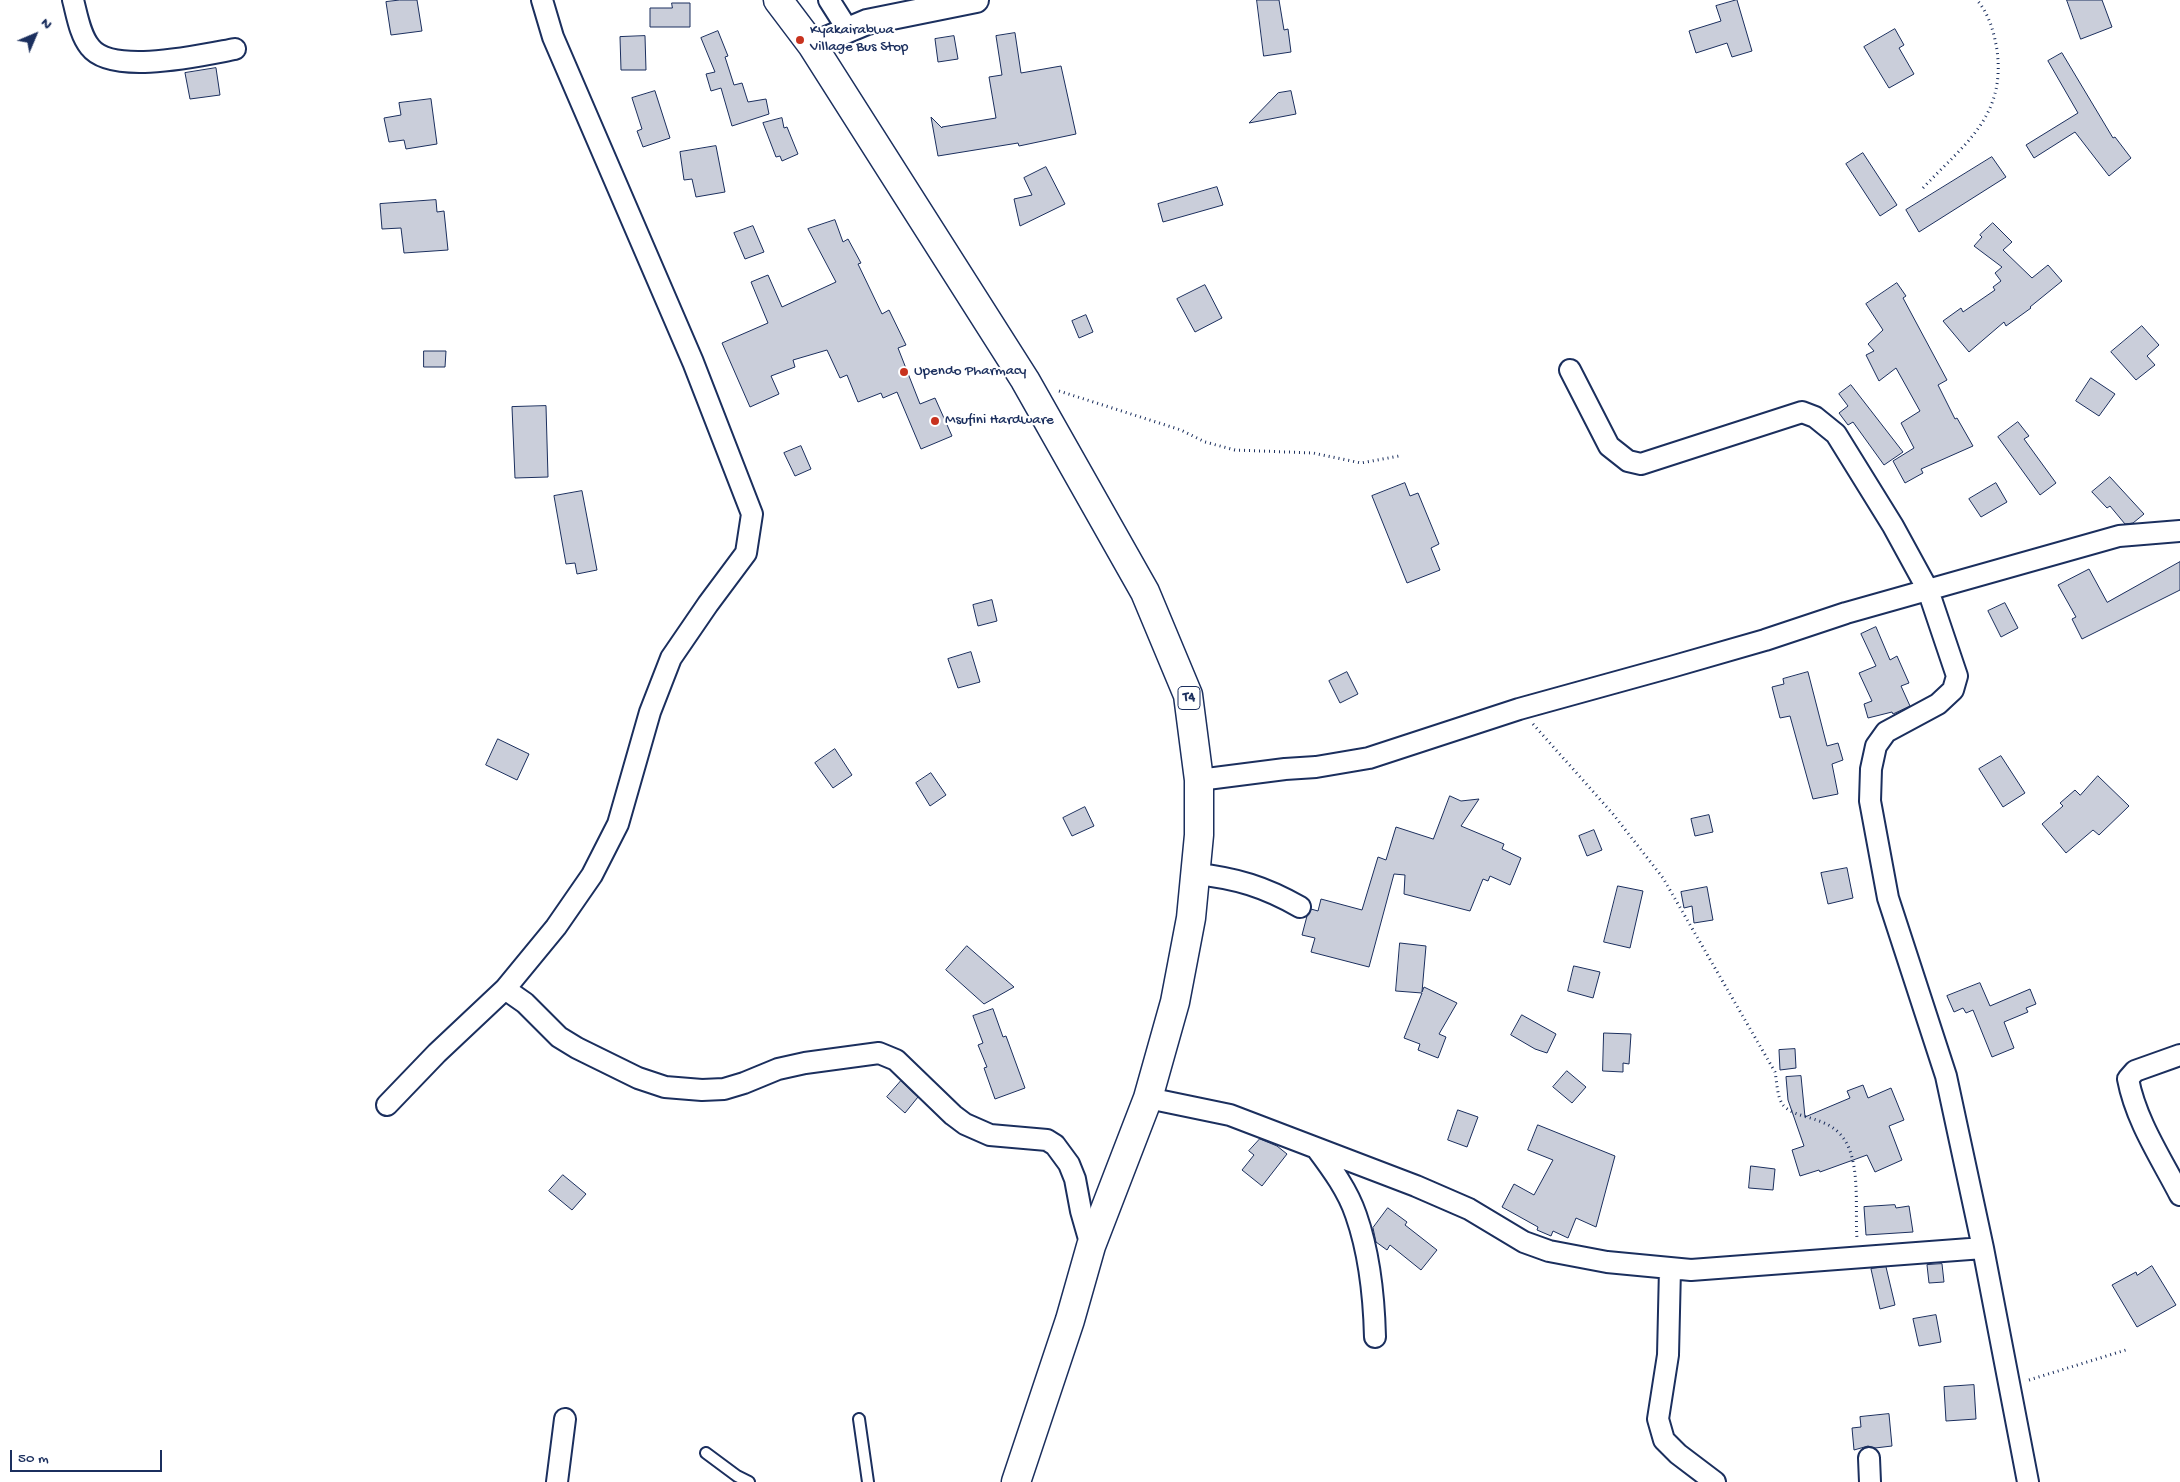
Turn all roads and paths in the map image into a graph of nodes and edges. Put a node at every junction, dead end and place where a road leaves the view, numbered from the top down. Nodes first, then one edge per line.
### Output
1 (74, 0) edge
2 (542, 0) edge
3 (778, 0) edge
4 (829, 0) edge
5 (976, 0) edge
6 (1977, 0) edge
7 (848, 30) junction
8 (812, 45) junction
9 (235, 49) dead end
10 (1923, 188) dead end
11 (1570, 370) dead end
12 (1025, 380) junction
13 (1399, 456) dead end
14 (2180, 530) edge
15 (1928, 590) junction
16 (1519, 709) junction
17 (1199, 780) junction
18 (1196, 874) junction
19 (1300, 907) dead end
20 (504, 989) junction
21 (2180, 1055) edge
22 (1148, 1098) junction
23 (387, 1105) dead end
24 (1317, 1149) junction
25 (2180, 1195) edge
26 (1091, 1246) junction
27 (1983, 1248) junction
28 (1859, 1259) junction
29 (1670, 1268) junction
30 (1375, 1337) dead end
31 (2129, 1349) dead end
32 (2009, 1386) junction
33 (565, 1419) dead end
34 (859, 1420) dead end
35 (706, 1453) dead end
36 (1869, 1458) dead end
37 (557, 1482) edge
38 (750, 1482) edge
39 (868, 1482) edge
40 (1016, 1482) edge
41 (1715, 1482) edge
42 (1870, 1482) edge
43 (2028, 1482) edge

1 - 9 street
2 - 20 street
3 - 8 highway, T4
4 - 7 street
5 - 7 street
6 - 10 path
7 - 8 street
8 - 12 highway, T4
11 - 15 street
12 - 13 path
12 - 17 highway, T4
14 - 15 street
15 - 16 street
15 - 27 street
16 - 17 street
16 - 28 path
17 - 18 highway, T4
18 - 19 street
18 - 22 highway, T4
20 - 23 street
20 - 26 street
21 - 25 street
22 - 24 street
22 - 26 highway, T4
24 - 29 street
24 - 30 street
26 - 40 highway, T4
27 - 28 street
27 - 32 street
28 - 29 street
29 - 41 street
31 - 32 path
32 - 43 street
33 - 37 street
34 - 39 lane
35 - 38 lane
36 - 42 street

